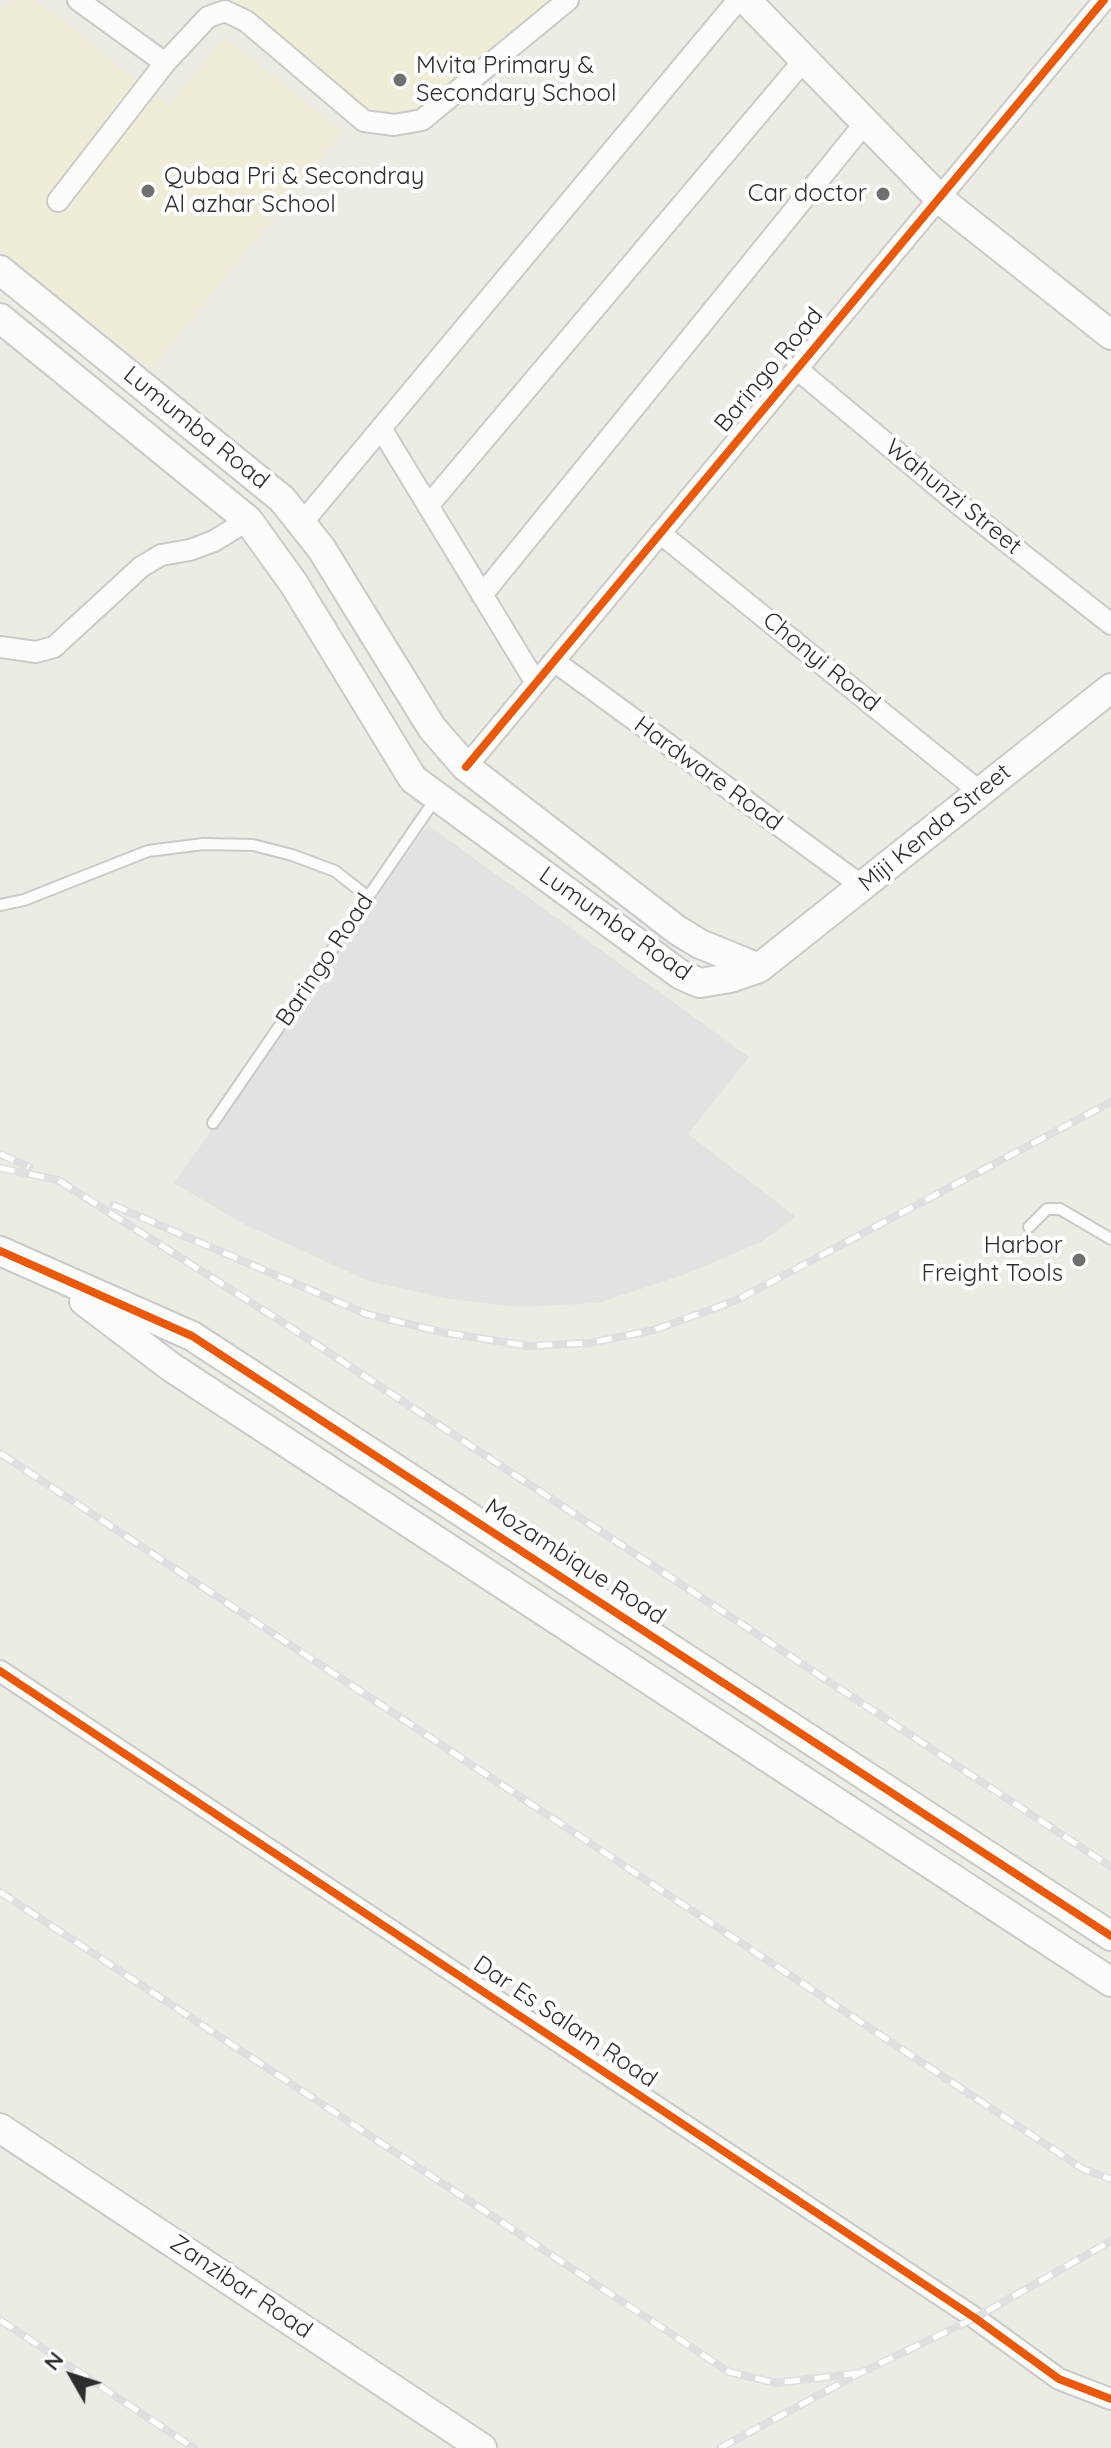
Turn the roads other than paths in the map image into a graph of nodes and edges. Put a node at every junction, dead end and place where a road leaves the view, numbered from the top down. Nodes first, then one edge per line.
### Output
1 (78, 0) edge
2 (568, 0) edge
3 (738, 0) edge
4 (746, 0) edge
5 (1104, 0) edge
6 (804, 60) junction
7 (165, 63) junction
8 (865, 123) junction
9 (940, 200) junction
10 (58, 201) dead end
11 (0, 270) edge
12 (0, 318) edge
13 (1111, 335) edge
14 (797, 369) junction
15 (382, 430) junction
16 (428, 506) junction
17 (248, 520) junction
18 (302, 523) junction
19 (660, 533) junction
20 (482, 595) junction
21 (1111, 624) edge
22 (0, 647) edge
23 (554, 661) junction
24 (536, 683) junction
25 (1111, 688) edge
26 (466, 767) junction
27 (980, 792) junction
28 (437, 797) junction
29 (862, 886) junction
30 (618, 887) junction
31 (368, 897) junction
32 (0, 905) edge
33 (596, 914) junction
34 (759, 968) junction
35 (213, 1123) dead end
36 (1029, 1227) dead end
37 (1111, 1239) edge
38 (0, 1251) edge
39 (45, 1271) junction
40 (0, 1671) edge
41 (1111, 1936) edge
42 (1111, 1982) edge
43 (0, 2128) edge
44 (1111, 2399) edge
45 (482, 2448) edge

1 - 7 street
2 - 7 street
3 - 15 street
4 - 6 main road
5 - 9 street, Baringo Road
6 - 8 main road
6 - 16 street
7 - 10 street
8 - 9 main road
8 - 20 street
9 - 13 main road
9 - 14 street, Baringo Road
11 - 18 main road, Lumumba Road
12 - 17 main road, Lumumba Road
14 - 19 street, Baringo Road
14 - 21 street, Wahunzi Street
15 - 16 street
15 - 18 street
16 - 20 street
17 - 22 street
17 - 28 main road, Lumumba Road
18 - 26 main road, Lumumba Road
19 - 23 street, Baringo Road
19 - 27 street, Chonyi Road
20 - 24 street
23 - 24 street, Baringo Road
23 - 29 street, Hardware Road
24 - 26 street, Baringo Road
25 - 27 main road, Miji Kenda Street
26 - 30 main road, Lumumba Road
27 - 29 main road, Miji Kenda Street
28 - 31 lane, Baringo Road
28 - 33 main road, Lumumba Road
29 - 34 main road, Miji Kenda Street
30 - 33 main road
30 - 34 main road, Lumumba Road
31 - 32 lane
31 - 35 lane, Baringo Road
33 - 34 main road, Lumumba Road
36 - 37 lane
38 - 39 main road, Mozambique Road
39 - 41 main road, Mozambique Road
39 - 42 main road, Mozambique Road
40 - 44 street, Dar Es Salam Road
43 - 45 main road, Zanzibar Road

